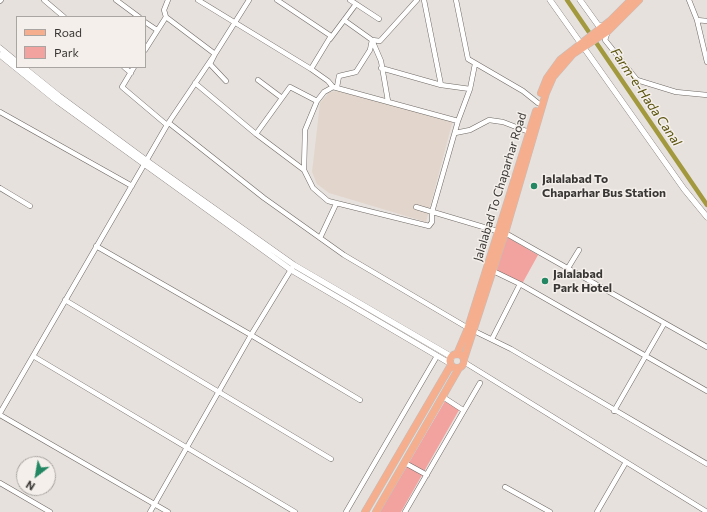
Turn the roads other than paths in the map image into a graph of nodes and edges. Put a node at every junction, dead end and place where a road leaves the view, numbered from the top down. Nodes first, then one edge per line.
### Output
1 (44, 0) edge
2 (116, 0) edge
3 (168, 0) edge
4 (198, 0) edge
5 (249, 0) edge
6 (277, 0) edge
7 (350, 0) edge
8 (417, 0) edge
9 (424, 0) edge
10 (456, 0) edge
11 (550, 0) edge
12 (580, 0) edge
13 (631, 0) edge
14 (639, 0) edge
15 (689, 0) edge
16 (356, 4) junction
17 (63, 16) edge
18 (138, 16) edge
19 (166, 17) junction
20 (379, 19) dead end
21 (344, 20) junction
22 (697, 20) junction
23 (707, 21) edge
24 (146, 23) edge
25 (236, 23) junction
26 (607, 28) junction
27 (157, 30) junction
28 (330, 39) junction
29 (372, 40) junction
30 (584, 44) junction
31 (0, 48) edge
32 (146, 48) edge
33 (705, 50) edge
34 (216, 54) junction
35 (0, 55) edge
36 (16, 61) edge
37 (707, 62) edge
38 (475, 64) junction
39 (16, 68) edge
40 (16, 68) edge
41 (24, 68) edge
42 (125, 68) edge
43 (134, 68) edge
44 (381, 68) junction
45 (311, 69) junction
46 (131, 73) junction
47 (258, 80) dead end
48 (226, 81) dead end
49 (195, 83) junction
50 (441, 85) junction
51 (335, 87) junction
52 (470, 89) junction
53 (707, 95) edge
54 (282, 98) junction
55 (317, 101) junction
56 (388, 101) junction
57 (538, 103) junction
58 (0, 112) edge
59 (458, 121) junction
60 (168, 124) junction
61 (529, 132) junction
62 (455, 133) junction
63 (256, 134) junction
64 (145, 163) junction
65 (304, 170) junction
66 (132, 186) junction
67 (0, 188) edge
68 (336, 204) junction
69 (30, 206) dead end
70 (416, 207) dead end
71 (432, 212) junction
72 (707, 217) edge
73 (501, 232) junction
74 (320, 238) junction
75 (96, 246) junction
76 (579, 250) dead end
77 (292, 267) junction
78 (568, 268) junction
79 (490, 269) junction
80 (520, 284) junction
81 (65, 300) junction
82 (664, 324) junction
83 (471, 329) junction
84 (251, 334) junction
85 (492, 339) junction
86 (707, 347) edge
87 (33, 356) junction
88 (437, 356) junction
89 (645, 356) junction
90 (453, 360) junction
91 (463, 363) junction
92 (480, 383) dead end
93 (218, 391) junction
94 (707, 391) edge
95 (442, 397) junction
96 (360, 400) dead end
97 (463, 410) junction
98 (614, 411) junction
99 (0, 414) edge
100 (186, 446) junction
101 (331, 459) dead end
102 (626, 462) junction
103 (405, 463) junction
104 (707, 464) edge
105 (427, 475) junction
106 (0, 483) edge
107 (505, 487) dead end
108 (155, 504) junction
109 (50, 512) edge
110 (150, 512) edge
111 (168, 512) edge
112 (296, 512) edge
113 (346, 512) edge
114 (365, 512) edge
115 (376, 512) edge
116 (405, 512) edge
117 (550, 512) edge
118 (597, 512) edge
119 (707, 512) edge

1 - 17 street
2 - 18 street
3 - 19 street
4 - 25 street
5 - 25 street
6 - 28 street
7 - 16 street
8 - 29 street
9 - 50 street
10 - 38 street
11 - 30 street
12 - 26 street
13 - 26 main road
14 - 26 main road
15 - 22 street
16 - 20 street
16 - 21 street
19 - 27 street
19 - 34 street
21 - 28 street
21 - 29 street
22 - 23 street
22 - 33 street
24 - 27 street
25 - 34 street
25 - 45 street
26 - 30 main road
26 - 53 street
27 - 32 street
28 - 45 street
29 - 44 street
29 - 51 street
30 - 57 main road, Jalalabad To Chaparhar Road
30 - 72 street
30 - 73 main road, Jalalabad To Chaparhar Road
31 - 36 street
33 - 37 street
34 - 48 street
34 - 49 street
35 - 39 street
38 - 52 street
38 - 57 street
40 - 64 street
41 - 64 street
42 - 46 street
43 - 46 street
44 - 50 street
44 - 56 street
45 - 51 street
46 - 60 street
47 - 54 street
49 - 60 street
49 - 63 street
50 - 52 street
51 - 55 street
51 - 56 street
52 - 59 street
54 - 55 street
54 - 63 street
55 - 65 street
56 - 59 street
57 - 61 main road, Jalalabad To Chaparhar Road
58 - 66 street
59 - 62 street
60 - 64 street
60 - 74 street
61 - 62 street
61 - 73 main road, Jalalabad To Chaparhar Road
62 - 71 street
63 - 65 street
64 - 66 street
64 - 77 street
65 - 68 street
66 - 75 street
67 - 69 street
68 - 71 street
68 - 74 street
70 - 71 street
71 - 73 street
73 - 78 street
73 - 79 main road, Jalalabad To Chaparhar Road
74 - 83 street
75 - 81 street
75 - 84 street
76 - 78 street
77 - 84 street
77 - 88 street
77 - 90 street
78 - 82 street
79 - 80 street
79 - 83 main road, Jalalabad To Chaparhar Road
80 - 85 street
80 - 89 street
81 - 87 street
81 - 93 street
82 - 86 street
82 - 89 street
83 - 85 street
83 - 90 main road, Jalalabad To Chaparhar Road
83 - 91 main road, Jalalabad To Chaparhar Road
84 - 93 street
84 - 96 street
85 - 98 street
87 - 99 street
87 - 100 street
88 - 90 street
88 - 113 street
89 - 94 street
89 - 98 street
90 - 91 main road
90 - 91 main road
90 - 114 main road, Jalalabad To Chaparhar Road
91 - 95 main road, Jalalabad To Chaparhar Road
91 - 102 street
92 - 97 street
93 - 100 street
93 - 101 street
95 - 97 street
95 - 103 main road, Jalalabad To Chaparhar Road
97 - 105 street
98 - 104 street
99 - 108 street
100 - 108 street
100 - 112 street
102 - 118 street
102 - 119 street
103 - 105 street
103 - 115 main road, Jalalabad To Chaparhar Road
105 - 116 street
106 - 109 street
107 - 117 street
108 - 110 street
108 - 111 street

